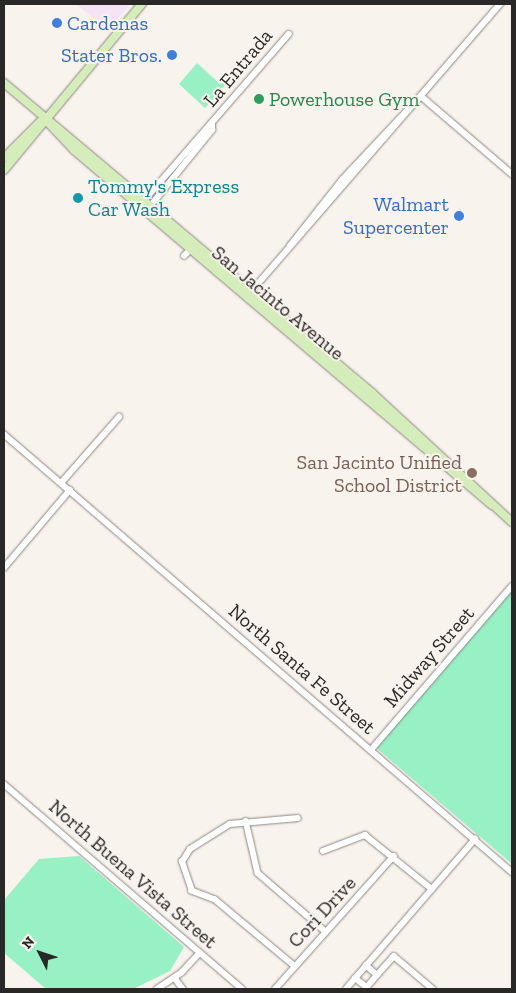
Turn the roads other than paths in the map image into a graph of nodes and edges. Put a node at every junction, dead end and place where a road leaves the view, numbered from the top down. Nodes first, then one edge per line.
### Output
1 (142, 4) edge
2 (500, 4) edge
3 (289, 34) dead end
4 (4, 83) edge
5 (421, 96) junction
6 (44, 118) junction
7 (4, 158) edge
8 (4, 170) edge
9 (512, 174) edge
10 (145, 205) junction
11 (252, 291) junction
12 (246, 297) junction
13 (295, 338) junction
14 (331, 358) junction
15 (119, 417) dead end
16 (4, 434) edge
17 (61, 482) junction
18 (70, 490) junction
19 (496, 508) junction
20 (512, 522) edge
21 (4, 568) edge
22 (512, 586) edge
23 (371, 750) junction
24 (4, 784) edge
25 (298, 818) dead end
26 (246, 821) junction
27 (474, 839) junction
28 (323, 851) dead end
29 (394, 856) junction
30 (512, 872) edge
31 (432, 889) junction
32 (325, 931) junction
33 (200, 953) junction
34 (366, 965) junction
35 (294, 966) junction
36 (377, 975) junction
37 (175, 978) junction
38 (356, 978) junction
39 (157, 989) edge
40 (183, 989) edge
41 (242, 989) edge
42 (275, 989) edge
43 (346, 989) edge
44 (433, 989) edge

1 - 6 main road
2 - 5 street
3 - 10 street, La Entrada
4 - 6 main road, San Jacinto Avenue
5 - 9 street
5 - 11 street
6 - 7 main road
6 - 8 main road
6 - 10 main road, San Jacinto Avenue
10 - 11 main road, San Jacinto Avenue
10 - 12 main road, San Jacinto Avenue
11 - 12 street
11 - 14 main road, San Jacinto Avenue
12 - 13 main road, San Jacinto Avenue
13 - 14 main road
13 - 19 main road, San Jacinto Avenue
14 - 19 main road, San Jacinto Avenue
15 - 17 street
16 - 17 street, North Santa Fe Street
17 - 18 street, North Santa Fe Street
18 - 21 street
18 - 23 street, North Santa Fe Street
19 - 20 main road, San Jacinto Avenue
22 - 23 street, Midway Street
23 - 27 street, North Santa Fe Street
24 - 33 street, North Buena Vista Street
25 - 26 street
26 - 32 street
26 - 35 street
27 - 30 street, North Santa Fe Street
27 - 31 street
28 - 29 street
29 - 31 street
29 - 32 street, Cori Drive
31 - 34 street
32 - 35 street, Cori Drive
33 - 37 street
33 - 41 street, North Buena Vista Street
34 - 36 street
34 - 38 street
35 - 42 street, Cori Drive
36 - 38 street
36 - 44 street
37 - 39 street
37 - 40 street
38 - 43 street

